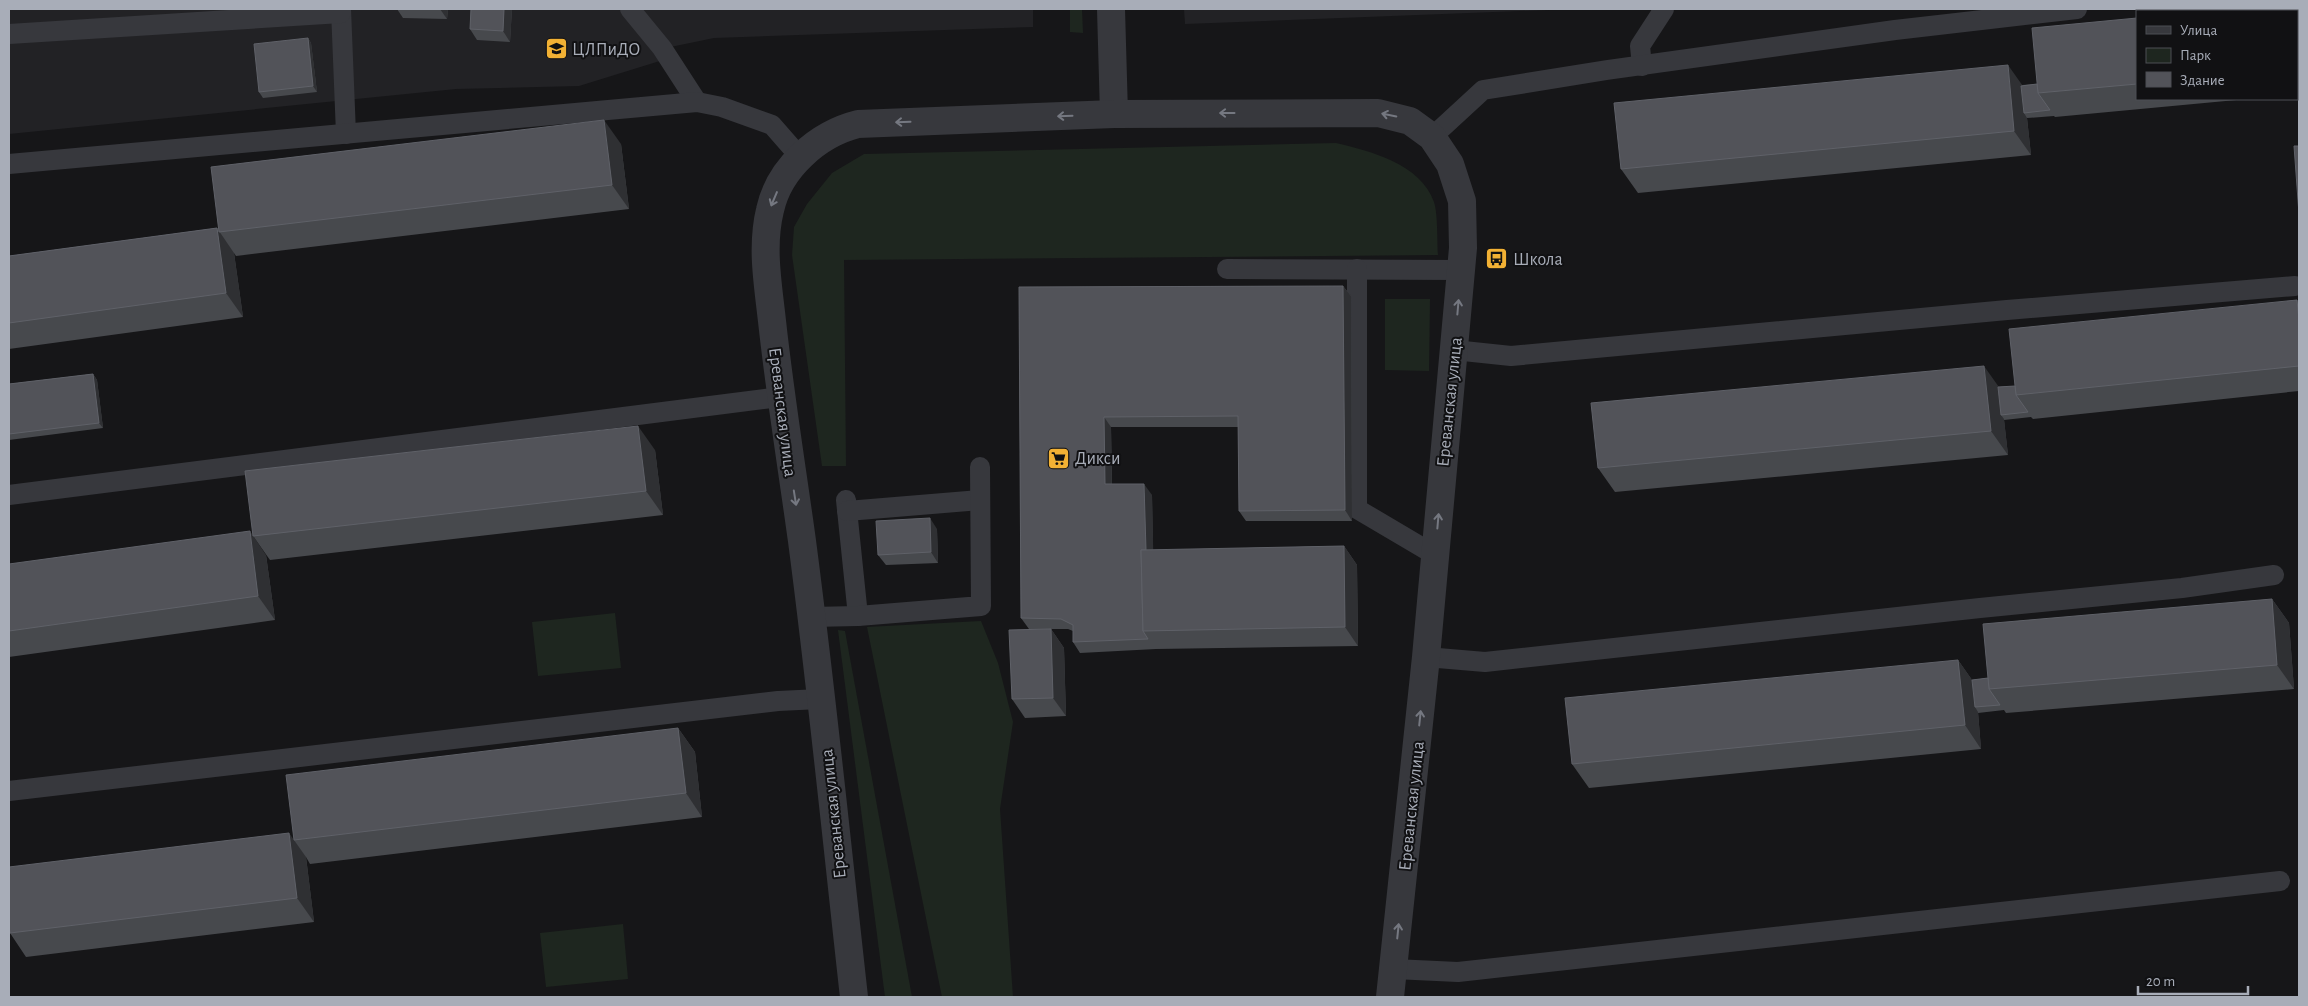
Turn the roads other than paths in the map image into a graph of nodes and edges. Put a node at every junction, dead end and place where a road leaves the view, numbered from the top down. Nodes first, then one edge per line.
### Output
1 (630, 9) edge
2 (1111, 9) edge
3 (1664, 9) edge
4 (2077, 9) edge
5 (341, 11) edge
6 (9, 34) edge
7 (1642, 66) junction
8 (697, 102) junction
9 (1114, 114) junction
10 (346, 134) junction
11 (1432, 137) junction
12 (800, 157) junction
13 (9, 164) edge
14 (1227, 268) dead end
15 (1357, 269) junction
16 (1461, 270) junction
17 (2295, 286) dead end
18 (1454, 350) junction
19 (780, 396) junction
20 (980, 467) dead end
21 (9, 495) edge
22 (980, 500) junction
23 (1435, 555) junction
24 (2274, 575) dead end
25 (858, 616) junction
26 (811, 617) junction
27 (1426, 657) junction
28 (820, 699) junction
29 (9, 791) edge
30 (2280, 880) dead end
31 (1394, 969) junction
32 (854, 997) edge
33 (1390, 997) edge

1 - 8 lane
2 - 9 street
3 - 7 lane
4 - 7 lane
5 - 6 lane
5 - 10 lane
7 - 11 lane
8 - 10 lane
8 - 12 lane
11 -> 9 street, Ереванская улица
9 -> 12 street, Ереванская улица
10 - 13 lane
11 - 16 street, Ереванская улица
12 -> 19 street, Ереванская улица
14 - 15 lane
15 - 16 lane
15 - 23 lane
18 -> 16 street, Ереванская улица
17 - 18 lane
23 -> 18 street, Ереванская улица
19 - 21 lane
19 -> 26 street, Ереванская улица
20 - 22 lane
22 - 25 lane
22 - 25 lane
23 - 27 street, Ереванская улица
24 - 27 lane
25 - 26 lane
26 - 28 street, Ереванская улица
31 -> 27 street, Ереванская улица
28 - 29 lane
28 - 32 street, Ереванская улица
30 - 31 lane
31 - 33 street, Ереванская улица

